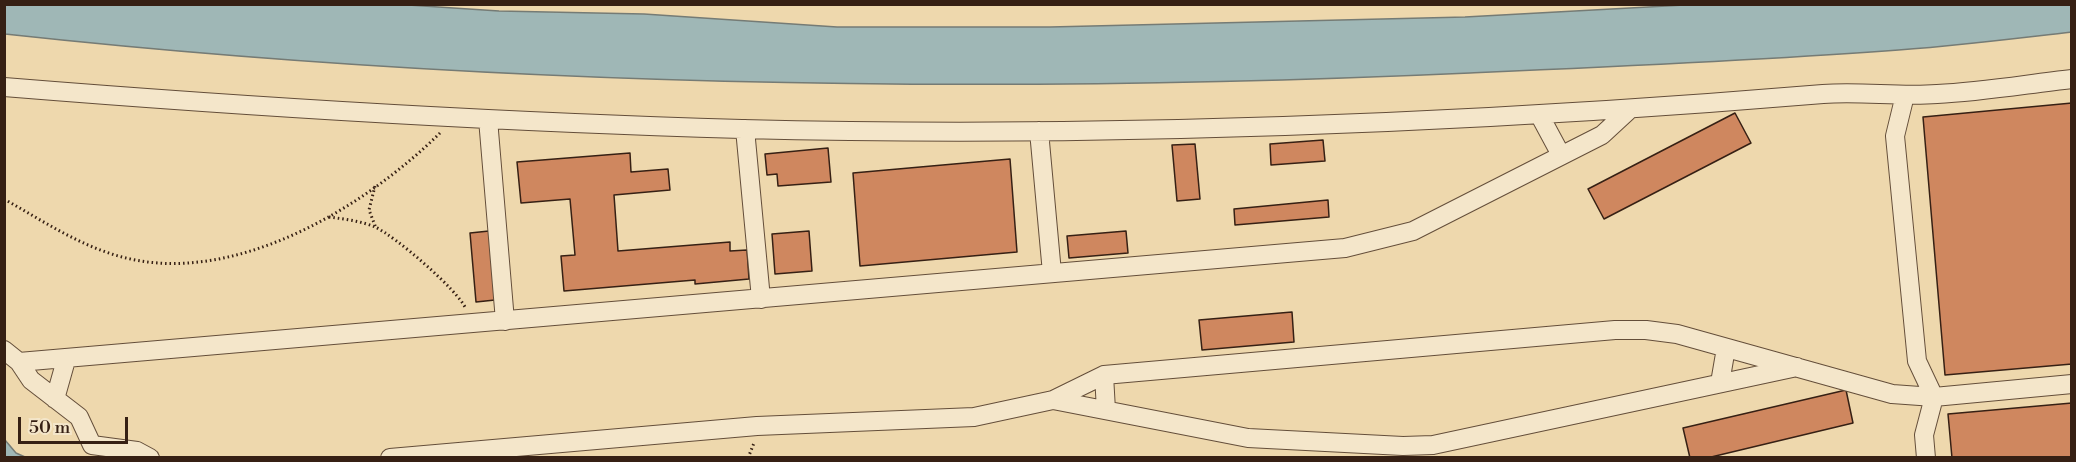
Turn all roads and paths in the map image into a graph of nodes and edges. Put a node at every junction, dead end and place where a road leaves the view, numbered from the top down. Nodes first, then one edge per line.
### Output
1 (2072, 79) edge
2 (4, 87) edge
3 (1905, 95) junction
4 (1628, 111) junction
5 (1540, 116) junction
6 (457, 117) junction
7 (488, 119) junction
8 (745, 129) junction
9 (1039, 131) junction
10 (1561, 155) junction
11 (375, 186) junction
12 (4, 199) edge
13 (327, 216) junction
14 (376, 228) junction
15 (1052, 273) junction
16 (761, 299) junction
17 (505, 321) junction
18 (468, 325) junction
19 (1726, 348) junction
20 (4, 350) edge
21 (66, 360) junction
22 (19, 362) junction
23 (1797, 367) junction
24 (1104, 375) junction
25 (1720, 383) junction
26 (2072, 384) edge
27 (1934, 397) junction
28 (55, 399) junction
29 (1053, 400) junction
30 (1106, 410) junction
31 (150, 458) edge
32 (390, 458) edge
33 (1926, 458) edge

1 - 3 lane
2 - 6 lane
3 - 4 lane
3 - 27 lane
4 - 5 lane
4 - 10 lane
5 - 9 lane
5 - 10 lane
6 - 7 lane
6 - 11 path
7 - 8 lane
7 - 17 lane
8 - 9 lane
8 - 16 lane
9 - 15 lane
10 - 15 lane
11 - 13 path
11 - 14 path
12 - 13 path
13 - 14 path
14 - 18 path
15 - 16 lane
16 - 17 lane
17 - 18 lane
18 - 21 lane
19 - 23 lane
19 - 24 lane
19 - 25 lane
20 - 22 lane
21 - 22 lane
21 - 28 lane
22 - 28 lane
23 - 25 lane
23 - 27 lane
24 - 29 lane
24 - 30 lane
25 - 30 lane
26 - 27 lane
27 - 33 lane
28 - 31 lane
29 - 30 lane
29 - 32 lane

